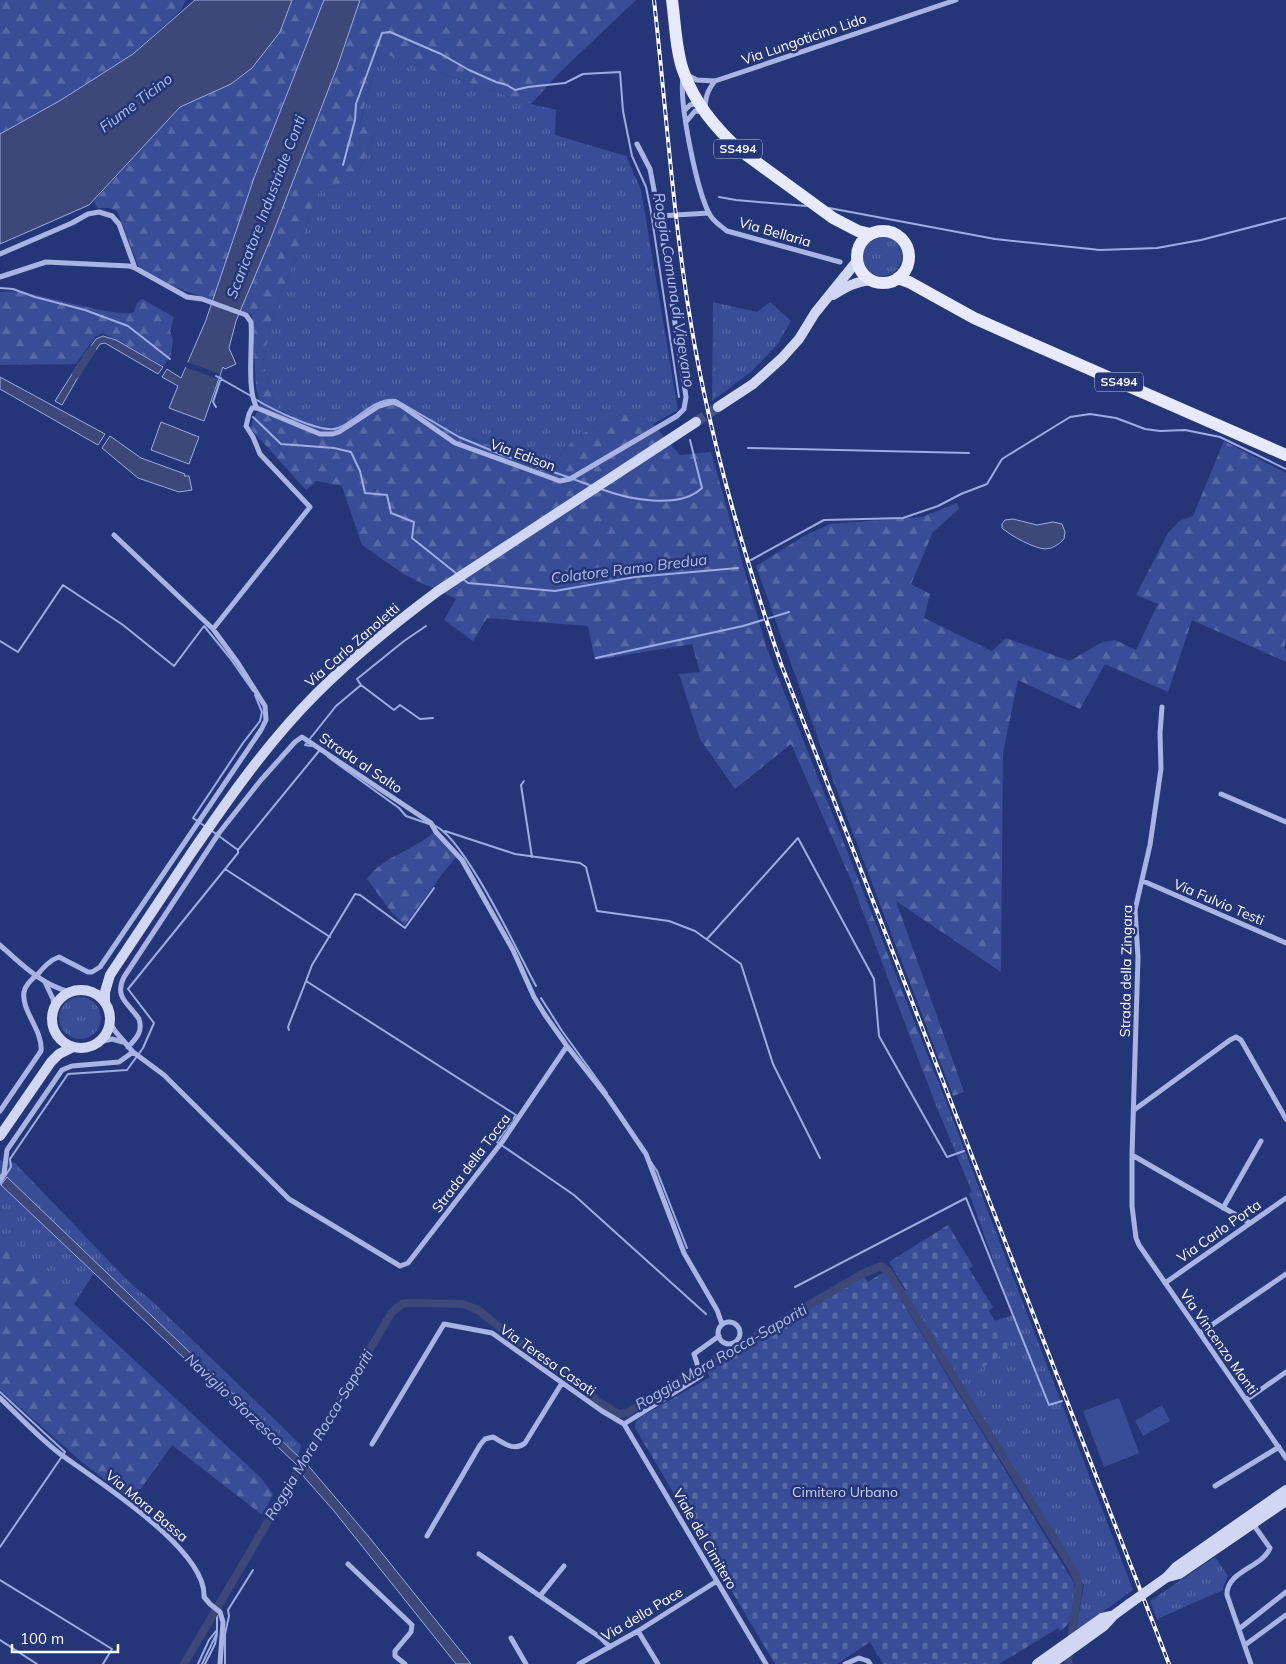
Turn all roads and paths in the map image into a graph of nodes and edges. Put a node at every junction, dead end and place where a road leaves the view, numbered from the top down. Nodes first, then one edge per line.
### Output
1 (672, 0) edge
2 (956, 0) edge
3 (684, 73) junction
4 (715, 81) junction
5 (703, 108) junction
6 (684, 111) junction
7 (686, 122) junction
8 (637, 144) dead end
9 (709, 213) junction
10 (659, 216) junction
11 (833, 218) junction
12 (870, 234) junction
13 (0, 254) edge
14 (857, 256) junction
15 (840, 262) dead end
16 (909, 262) junction
17 (135, 268) junction
18 (0, 277) edge
19 (898, 278) junction
20 (872, 280) junction
21 (825, 302) junction
22 (953, 306) junction
23 (718, 407) tunnel mouth
24 (257, 408) junction
25 (696, 422) tunnel mouth
26 (1286, 455) edge
27 (114, 535) dead end
28 (213, 629) junction
29 (1162, 707) dead end
30 (1221, 794) dead end
31 (1286, 822) edge
32 (1143, 881) junction
33 (1286, 943) edge
34 (0, 945) edge
35 (110, 975) junction
36 (36, 976) junction
37 (43, 980) junction
38 (86, 990) junction
39 (70, 992) junction
40 (105, 1003) junction
41 (54, 1008) junction
42 (109, 1022) junction
43 (56, 1033) junction
44 (98, 1042) junction
45 (127, 1045) junction
46 (567, 1046) junction
47 (74, 1047) junction
48 (136, 1054) junction
49 (51, 1062) junction
50 (1134, 1110) junction
51 (0, 1112) edge
52 (1284, 1112) edge
53 (1286, 1118) edge
54 (0, 1136) edge
55 (1260, 1141) dead end
56 (1132, 1155) junction
57 (2, 1176) edge
58 (1286, 1198) edge
59 (1223, 1208) junction
60 (1250, 1223) junction
61 (1136, 1238) joint
62 (1286, 1274) edge
63 (1165, 1283) junction
64 (722, 1324) junction
65 (1200, 1333) junction
66 (719, 1336) junction
67 (1286, 1372) edge
68 (562, 1383) junction
69 (0, 1398) edge
70 (1246, 1400) junction
71 (624, 1424) junction
72 (372, 1444) dead end
73 (1279, 1447) junction
74 (1286, 1458) edge
75 (1215, 1486) dead end
76 (1286, 1490) edge
77 (1286, 1500) edge
78 (1253, 1523) junction
79 (427, 1536) dead end
80 (479, 1554) dead end
81 (348, 1564) dead end
82 (564, 1566) dead end
83 (1167, 1578) junction
84 (717, 1581) junction
85 (1286, 1592) edge
86 (540, 1596) junction
87 (1286, 1615) edge
88 (1239, 1629) junction
89 (638, 1631) junction
90 (511, 1638) dead end
91 (1244, 1645) junction
92 (610, 1647) junction
93 (1063, 1651) junction
94 (220, 1664) edge
95 (405, 1664) edge
96 (526, 1664) edge
97 (579, 1664) edge
98 (658, 1664) edge
99 (766, 1664) edge
100 (845, 1664) edge
101 (870, 1664) edge
102 (1037, 1664) edge
103 (1051, 1664) edge
104 (1251, 1664) edge

1 - 3 main road, SS494
2 - 4 street, Via Lungoticino Lido
3 - 4 street
3 - 5 main road, SS494
3 - 6 street, Via Bellaria
4 - 5 street
5 - 6 street
5 - 7 street
5 - 11 main road, SS494
6 - 7 street, Via Bellaria
7 - 9 street, Via Bellaria
8 - 10 street, Via Edison
9 - 10 street
9 - 15 street, Via Bellaria
10 - 24 street, Via Edison
11 - 12 main road, SS494
11 - 14 main road, SS494
12 - 14 main road
12 - 16 main road, SS494
13 - 17 street
14 - 20 main road, SS494
14 - 21 main road
16 - 19 main road
16 - 22 main road, SS494
17 - 18 street
17 - 24 street
19 - 20 main road
19 - 22 main road, SS494
20 - 21 main road
21 - 23 main road
22 - 26 main road, SS494
24 - 28 street
25 - 35 main road, Via Carlo Zanoletti
27 - 28 street
28 - 36 street
29 - 32 street, Strada della Zingara
30 - 31 street
32 - 33 street, Via Fulvio Testi
32 - 50 street, Strada della Zingara
34 - 36 street
35 - 38 main road, Via Carlo Zanoletti
35 - 40 main road, Via Carlo Zanoletti
36 - 37 street
36 - 51 street
37 - 39 street
37 - 41 street
38 - 39 main road
38 - 40 main road
39 - 41 main road
40 - 42 main road
41 - 43 main road
42 - 44 main road
42 - 45 street, Strada della Tocca
43 - 47 main road
43 - 49 main road
44 - 45 street
44 - 47 main road
45 - 46 street, Strada al Salto
45 - 48 street, Strada della Tocca
46 - 48 street, Strada della Tocca
46 - 64 street
47 - 49 main road
48 - 57 street
49 - 54 main road
50 - 52 street
50 - 56 street, Strada della Zingara
52 - 53 street
55 - 59 street
56 - 59 street
56 - 61 street, Strada della Zingara
58 - 60 street, Via Carlo Porta
59 - 60 street
60 - 63 street, Via Carlo Porta
61 - 63 street, Via Vincenzo Monti
62 - 65 street
63 - 65 street, Via Vincenzo Monti
64 - 66 street
64 - 66 street
65 - 70 street, Via Vincenzo Monti
66 - 71 street
67 - 70 street
68 - 71 street, Via Teresa Casati
68 - 72 street, Via Teresa Casati
68 - 79 street
69 - 94 street, Via Mora Bassa
70 - 73 street, Via Vincenzo Monti
71 - 84 street, Viale del Cimitero
73 - 74 street, Via Vincenzo Monti
73 - 75 street
76 - 83 main road
77 - 78 main road
78 - 83 main road
78 - 88 street
80 - 86 street
81 - 95 street
82 - 86 street
83 - 93 main road, bridge
84 - 89 street, Via della Pace
84 - 99 street, Viale del Cimitero
85 - 88 street
86 - 92 street
87 - 91 street
88 - 91 street
89 - 92 street, Via della Pace
89 - 98 street
90 - 96 street
91 - 104 street
92 - 97 street, Via della Pace
93 - 102 main road
93 - 103 main road
100 - 101 street

